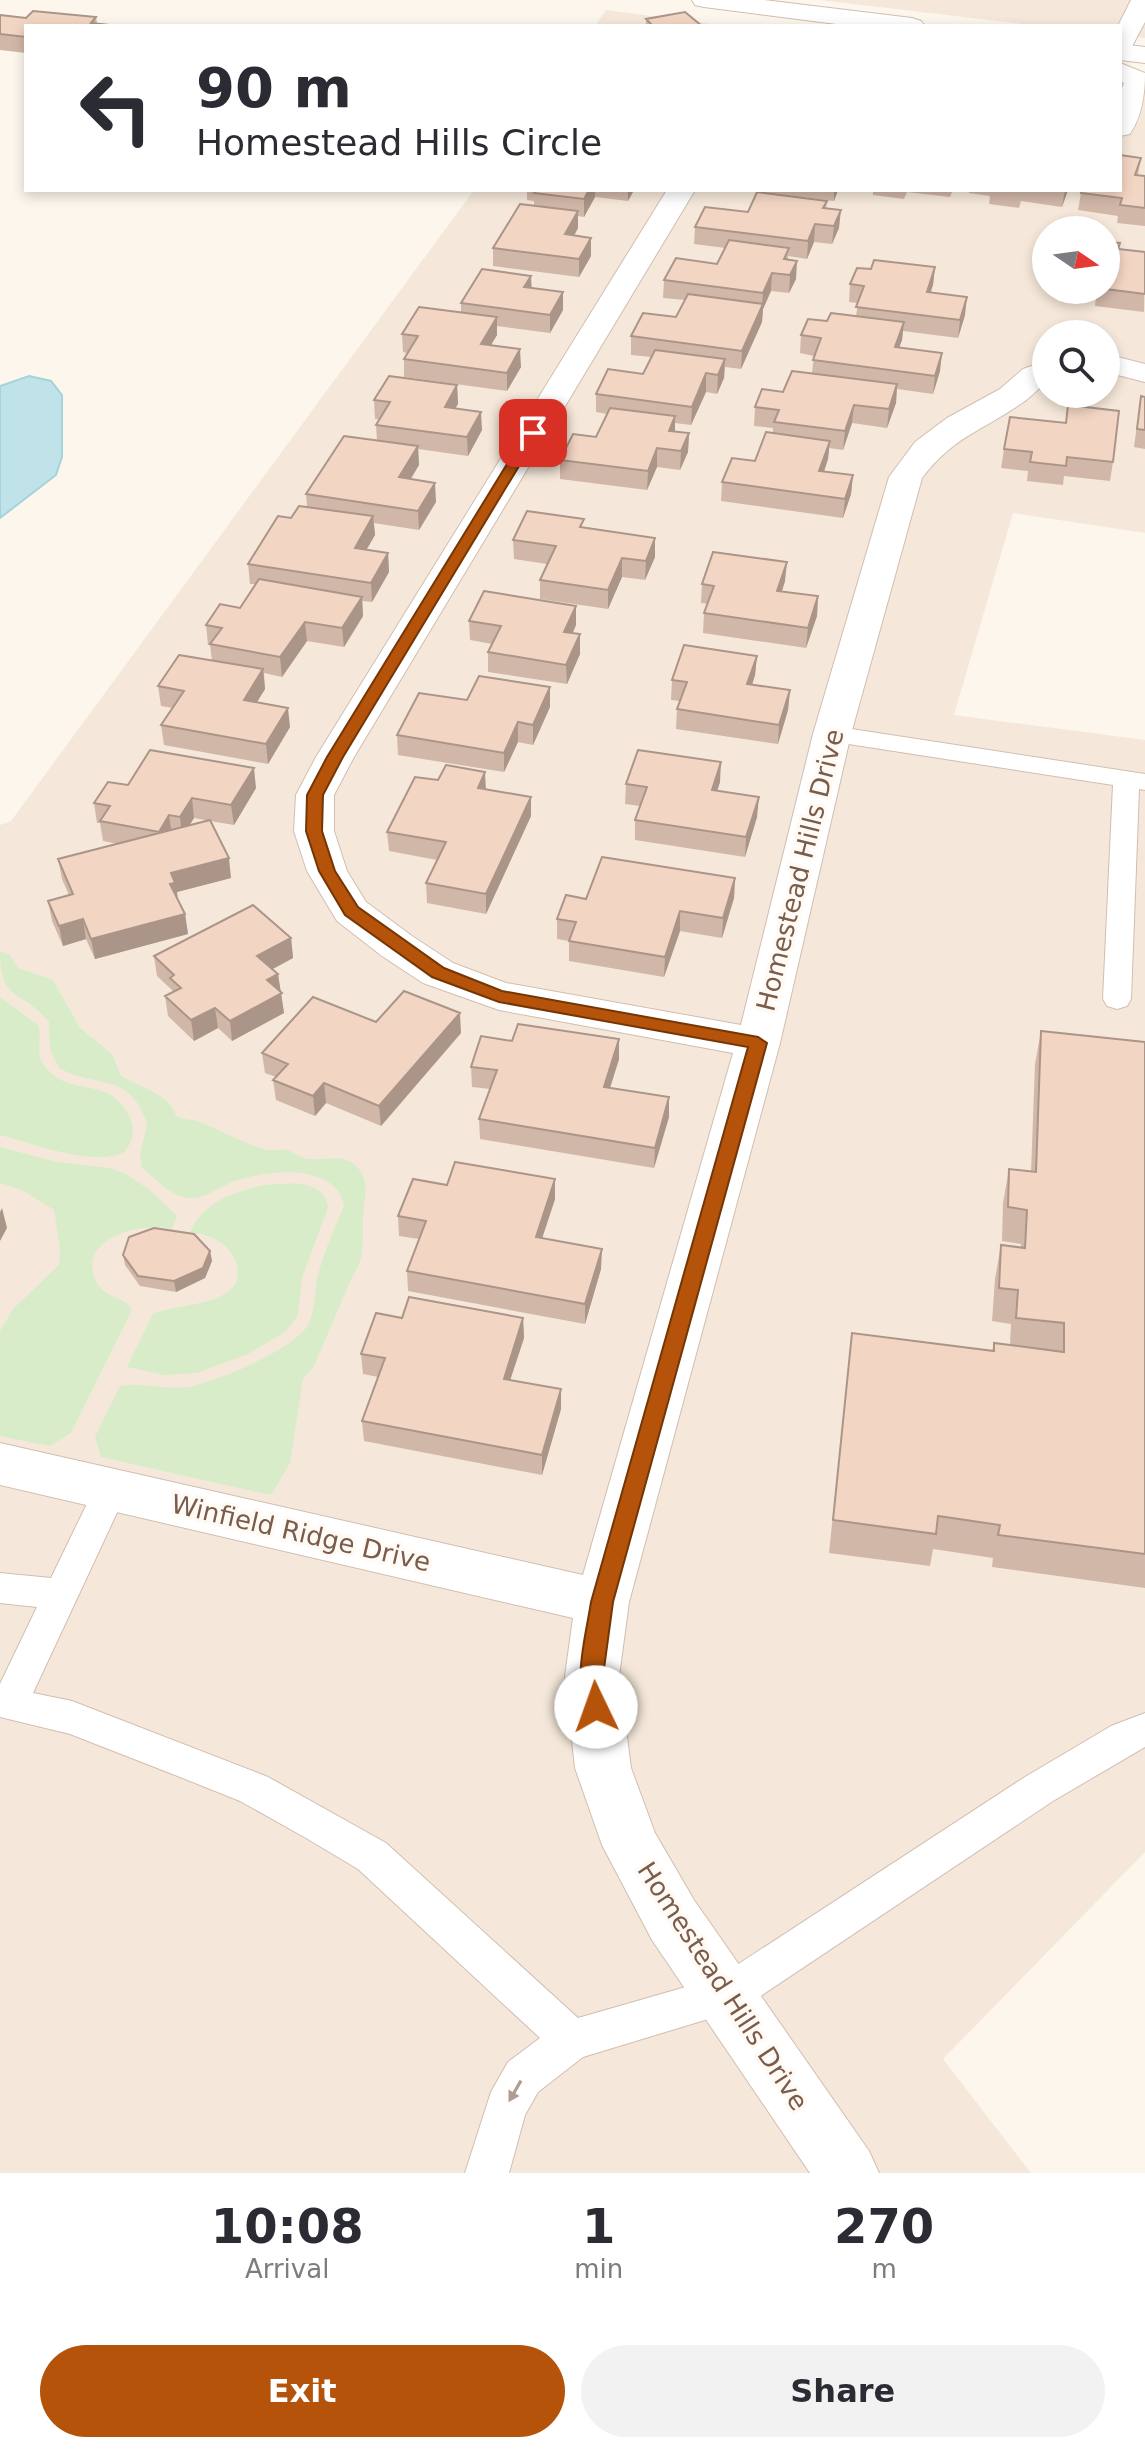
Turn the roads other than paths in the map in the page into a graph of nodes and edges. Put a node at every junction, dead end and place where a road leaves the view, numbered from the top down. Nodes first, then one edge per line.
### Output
1 (704, 0) edge
2 (1140, 1) edge
3 (896, 24) edge
4 (1122, 44) edge
5 (1122, 49) edge
6 (1145, 55) edge
7 (1122, 72) edge
8 (1122, 123) edge
9 (680, 192) edge
10 (1120, 367) edge
11 (1145, 373) edge
12 (1032, 378) edge
13 (832, 734) junction
14 (1136, 781) edge
15 (1117, 999) dead end
16 (758, 1043) junction
17 (0, 1464) edge
18 (111, 1489) junction
19 (0, 1588) edge
20 (59, 1594) junction
21 (602, 1602) junction
22 (5, 1714) edge
23 (1145, 1730) edge
24 (727, 1995) junction
25 (572, 2040) junction
26 (487, 2173) edge
27 (847, 2173) edge

1 - 3 street
2 - 4 street
5 - 6 street
7 - 8 street
9 - 16 street
10 - 11 street
12 - 13 street, Homestead Hills Drive
13 - 14 lane
13 - 16 street, Homestead Hills Drive
14 - 15 lane
16 - 21 street, Homestead Hills Drive
17 - 18 street, Winfield Ridge Drive
18 - 20 lane
18 - 21 street, Winfield Ridge Drive
19 - 20 lane
20 - 22 lane
21 - 24 street, Homestead Hills Drive
22 - 25 lane
23 - 24 lane
24 - 25 lane
24 - 27 street, Homestead Hills Drive
25 -> 26 lane

